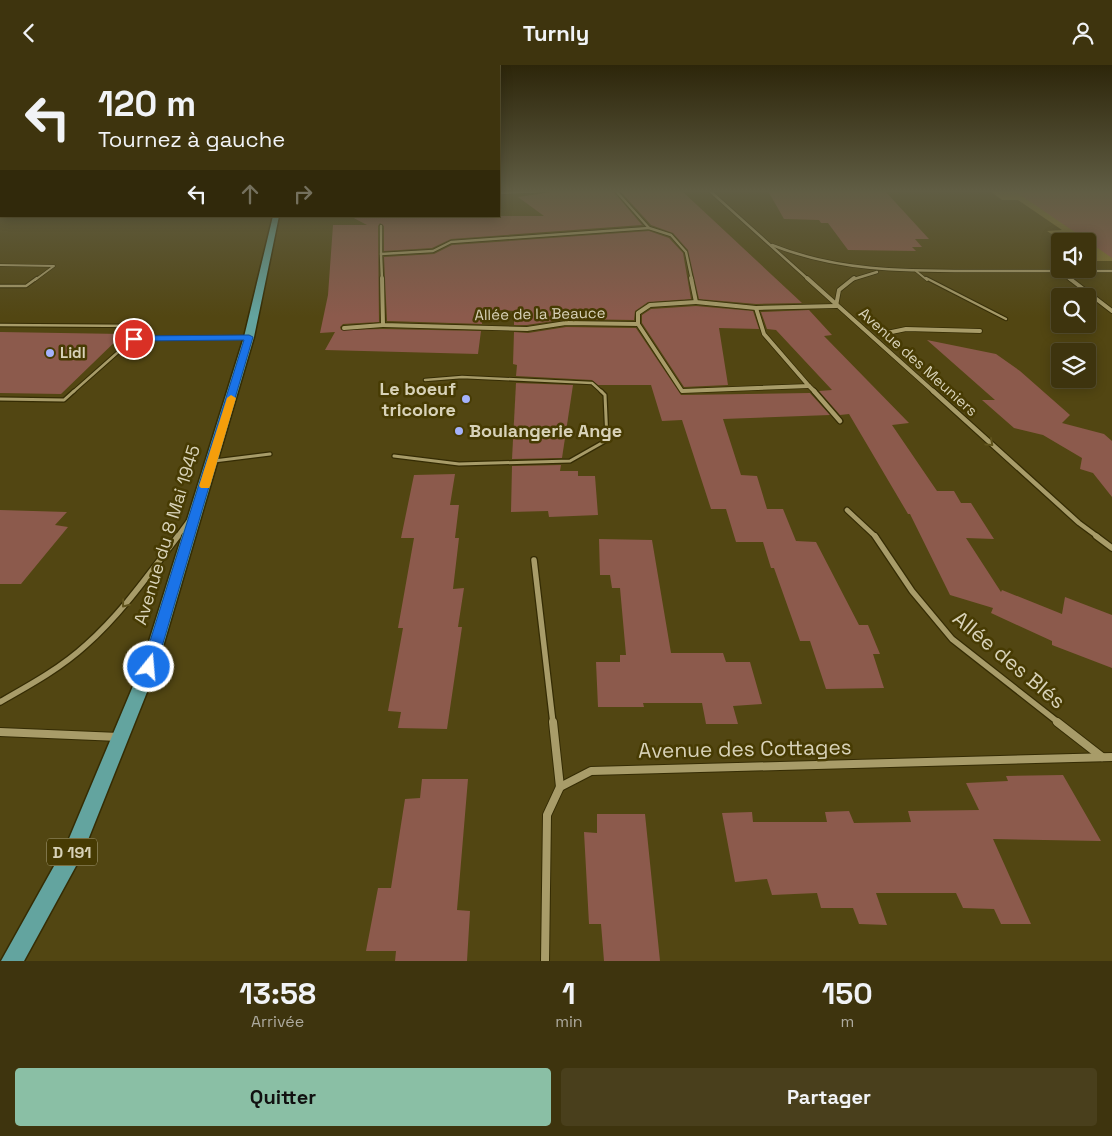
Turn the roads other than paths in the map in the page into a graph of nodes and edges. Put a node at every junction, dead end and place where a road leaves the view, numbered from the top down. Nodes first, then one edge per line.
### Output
1 (272, 233) edge
2 (381, 233) edge
3 (572, 233) edge
4 (666, 233) edge
5 (756, 233) edge
6 (766, 242) junction
7 (382, 254) junction
8 (0, 265) edge
9 (885, 271) junction
10 (916, 271) junction
11 (1051, 271) edge
12 (1096, 271) edge
13 (1112, 271) edge
14 (1069, 278) edge
15 (0, 286) edge
16 (696, 302) junction
17 (836, 306) junction
18 (756, 308) junction
19 (1112, 311) edge
20 (1006, 319) dead end
21 (638, 324) junction
22 (0, 325) edge
23 (383, 325) junction
24 (344, 328) dead end
25 (980, 331) dead end
26 (882, 334) dead end
27 (249, 337) junction
28 (134, 339) junction
29 (425, 380) dead end
30 (809, 386) junction
31 (0, 399) edge
32 (840, 421) dead end
33 (270, 454) dead end
34 (394, 456) dead end
35 (212, 461) junction
36 (847, 509) dead end
37 (198, 510) junction
38 (1112, 548) edge
39 (534, 560) dead end
40 (0, 702) edge
41 (0, 731) edge
42 (122, 738) junction
43 (1112, 757) edge
44 (1102, 758) junction
45 (560, 787) junction
46 (12, 961) edge
47 (545, 961) edge

1 - 27 main road, Avenue du 8 Mai 1945 / D 191
2 - 7 street
3 - 7 street
4 - 16 street
5 - 6 street, Avenue des Meuniers
6 - 9 street
6 - 17 street, Avenue des Meuniers
7 - 23 street
8 - 15 lane
9 - 10 street
9 - 17 street
10 - 11 street
10 - 20 lane
12 - 13 street
14 - 19 street
16 - 18 street
16 - 21 street
17 - 18 street
17 -> 38 street, Avenue des Meuniers
18 - 30 street
21 - 23 street, Allée de la Beauce
21 - 30 street
22 - 28 lane
23 - 24 street, Allée de la Beauce
25 - 26 street
27 - 28 lane
27 - 35 main road, Avenue du 8 Mai 1945 / D 191
28 - 31 lane
29 - 34 lane
30 - 32 street
33 - 35 lane
35 - 37 main road, Avenue du 8 Mai 1945 / D 191
36 - 44 street, Allée des Blés
37 -> 40 street
37 - 42 main road, Avenue du 8 Mai 1945 / D 191
39 - 45 street
41 - 42 street
42 - 46 main road, Avenue du 8 Mai 1945 / D 191
43 - 44 street, Avenue des Cottages
44 - 45 street, Avenue des Cottages
45 - 47 street

